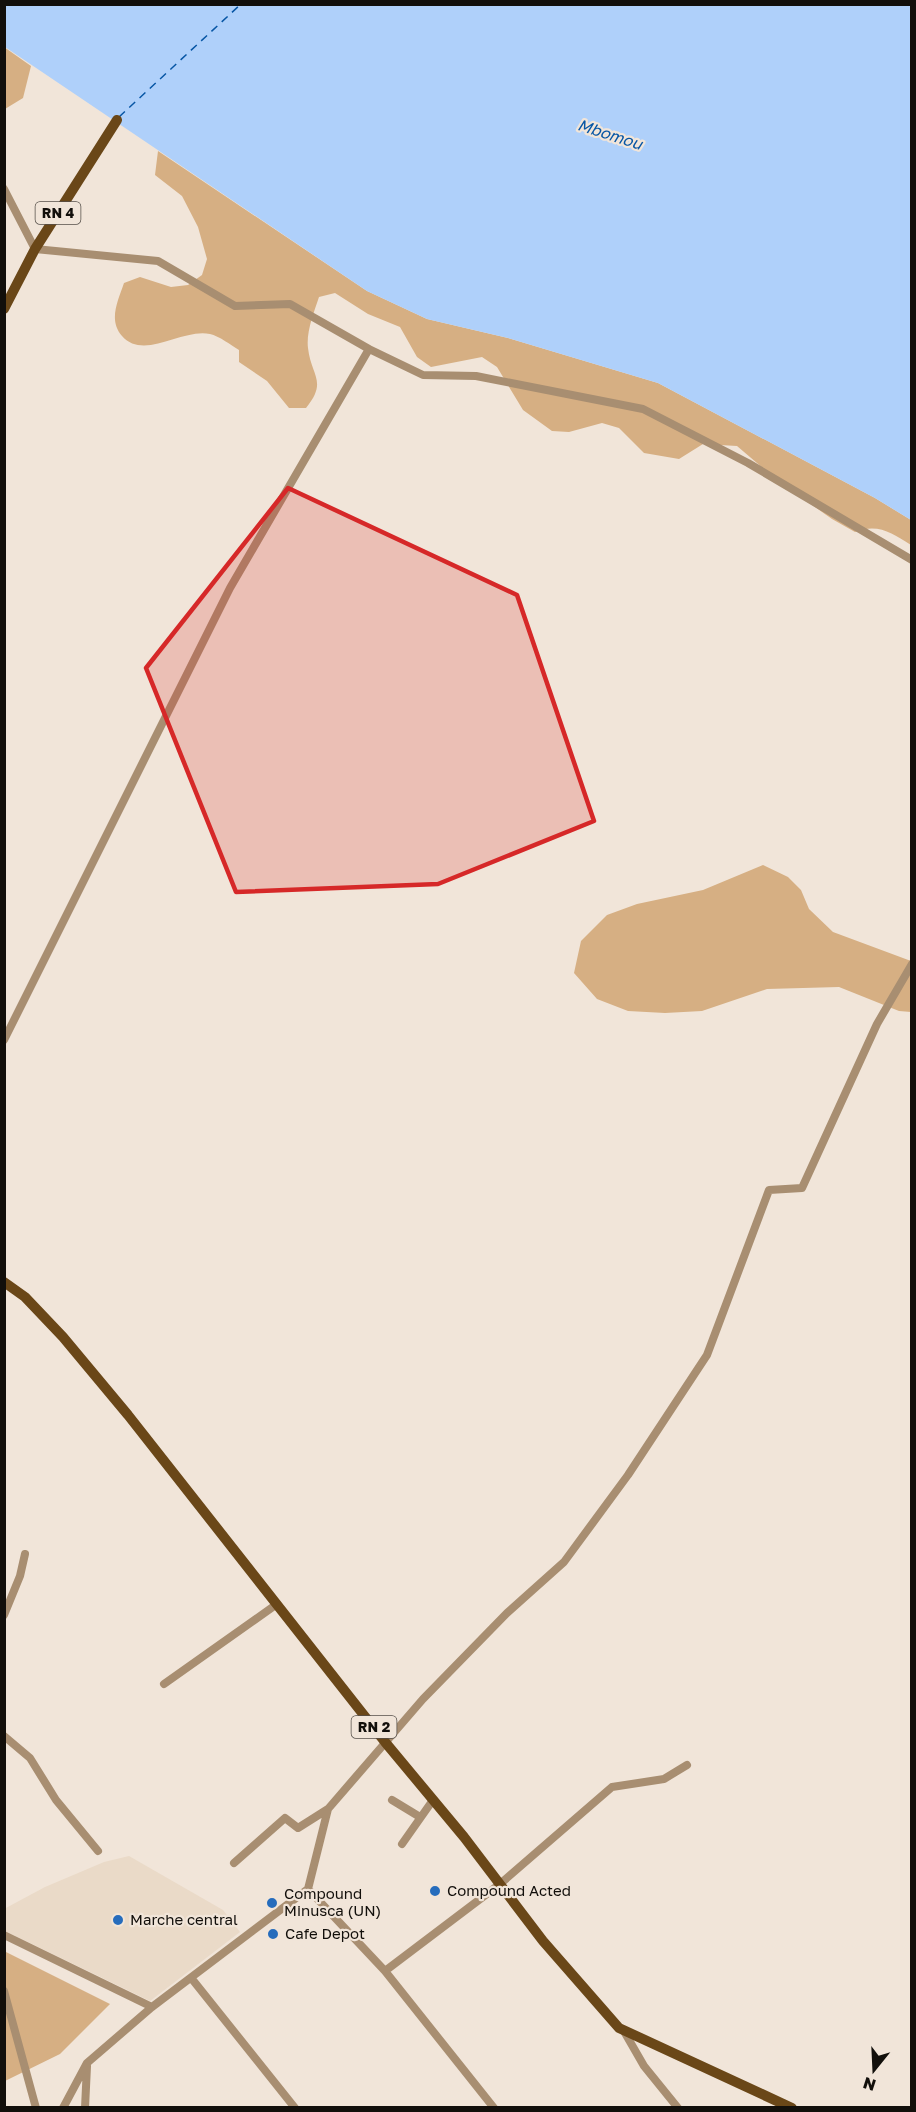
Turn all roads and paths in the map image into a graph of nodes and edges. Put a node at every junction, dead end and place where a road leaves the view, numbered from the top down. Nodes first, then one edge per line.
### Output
1 (117, 120) dead end
2 (4, 189) edge
3 (35, 249) junction
4 (4, 309) edge
5 (369, 349) junction
6 (912, 560) edge
7 (912, 964) edge
8 (4, 1040) edge
9 (4, 1282) edge
10 (25, 1554) dead end
11 (277, 1604) junction
12 (4, 1615) edge
13 (164, 1684) dead end
14 (4, 1736) edge
15 (385, 1742) junction
16 (687, 1765) dead end
17 (392, 1800) dead end
18 (433, 1800) junction
19 (328, 1809) junction
20 (420, 1817) junction
21 (402, 1844) dead end
22 (98, 1851) dead end
23 (234, 1863) dead end
24 (500, 1884) junction
25 (308, 1889) junction
26 (4, 1935) edge
27 (385, 1971) junction
28 (192, 1979) junction
29 (4, 1991) edge
30 (152, 2007) junction
31 (625, 2033) junction
32 (87, 2062) junction
33 (36, 2108) edge
34 (63, 2108) edge
35 (85, 2108) edge
36 (296, 2108) edge
37 (494, 2108) edge
38 (678, 2108) edge
39 (792, 2108) edge

1 - 3 main road, RN 4
2 - 3 street
3 - 4 main road, RN 4
3 - 5 street
5 - 6 street
5 - 8 street
7 - 15 street
9 - 11 main road, RN 2
10 - 12 street
11 - 13 street
11 - 15 main road, RN 2
14 - 22 street
15 - 18 main road, RN 2
15 - 19 street
16 - 24 street
17 - 20 street
18 - 20 street
18 - 24 main road, RN 2
19 - 23 street
19 - 25 street
20 - 21 street
24 - 27 street
24 - 31 main road, RN 2
25 - 27 street
25 - 28 street
26 - 30 street
27 - 37 street
28 - 30 street
28 - 36 street
29 - 33 street
30 - 32 street
31 - 38 street
31 - 39 main road, RN 2
32 - 34 street
32 - 35 street

